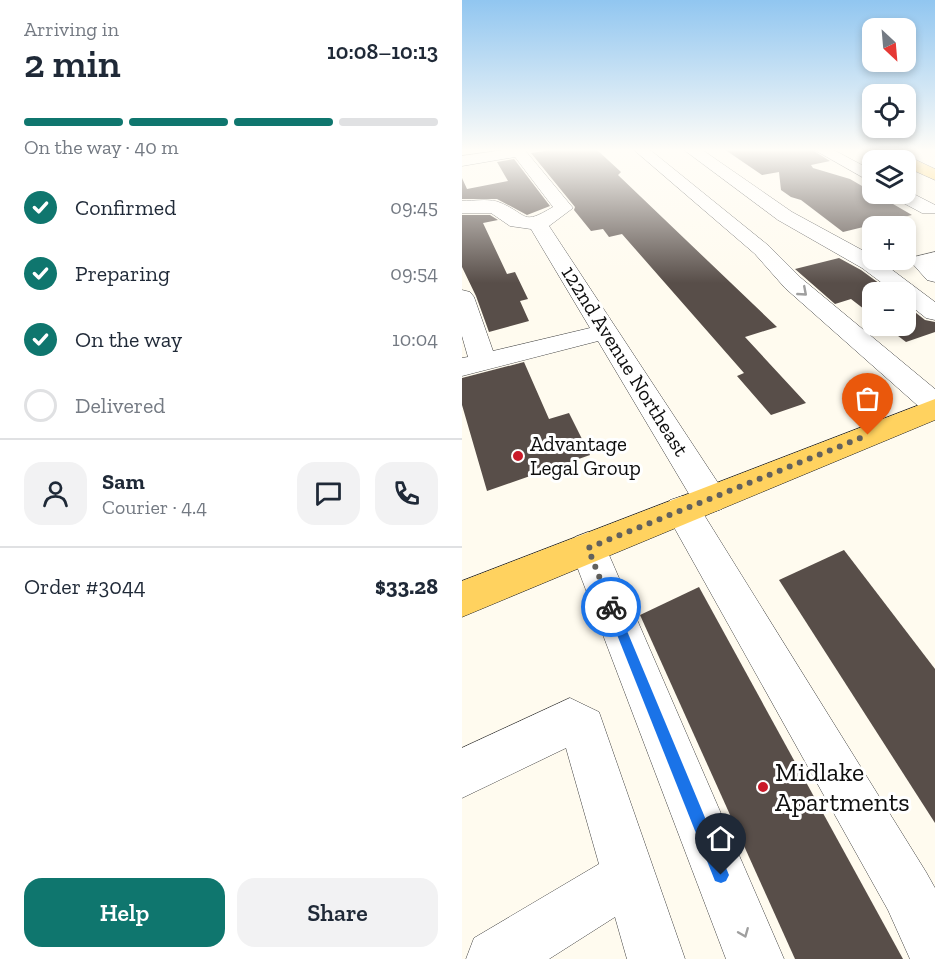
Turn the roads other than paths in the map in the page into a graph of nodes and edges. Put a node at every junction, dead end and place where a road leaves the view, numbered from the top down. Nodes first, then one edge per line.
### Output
1 (553, 194) edge
2 (702, 194) edge
3 (754, 194) edge
4 (916, 202) edge
5 (462, 207) edge
6 (929, 209) dead end
7 (538, 224) junction
8 (826, 245) junction
9 (783, 252) junction
10 (935, 258) edge
11 (935, 275) edge
12 (462, 297) edge
13 (935, 313) edge
14 (607, 331) junction
15 (472, 364) edge
16 (935, 407) edge
17 (696, 505) junction
18 (588, 548) junction
19 (462, 599) edge
20 (462, 774) edge
21 (630, 876) junction
22 (935, 949) edge
23 (495, 959) edge
24 (656, 959) edge
25 (755, 959) edge

1 - 7 street
2 - 9 street
3 - 8 street
4 - 6 street
5 - 7 street
7 - 14 street, 122nd Avenue Northeast
8 - 9 street
8 - 13 street
9 -> 16 street
10 - 11 street
12 - 15 street
14 - 15 street
14 - 17 street, 122nd Avenue Northeast
16 - 17 main road
17 - 18 main road
17 - 22 street, 122nd Avenue Northeast
18 - 19 main road
18 -> 25 street
20 - 21 street
21 - 23 street
21 - 24 street

